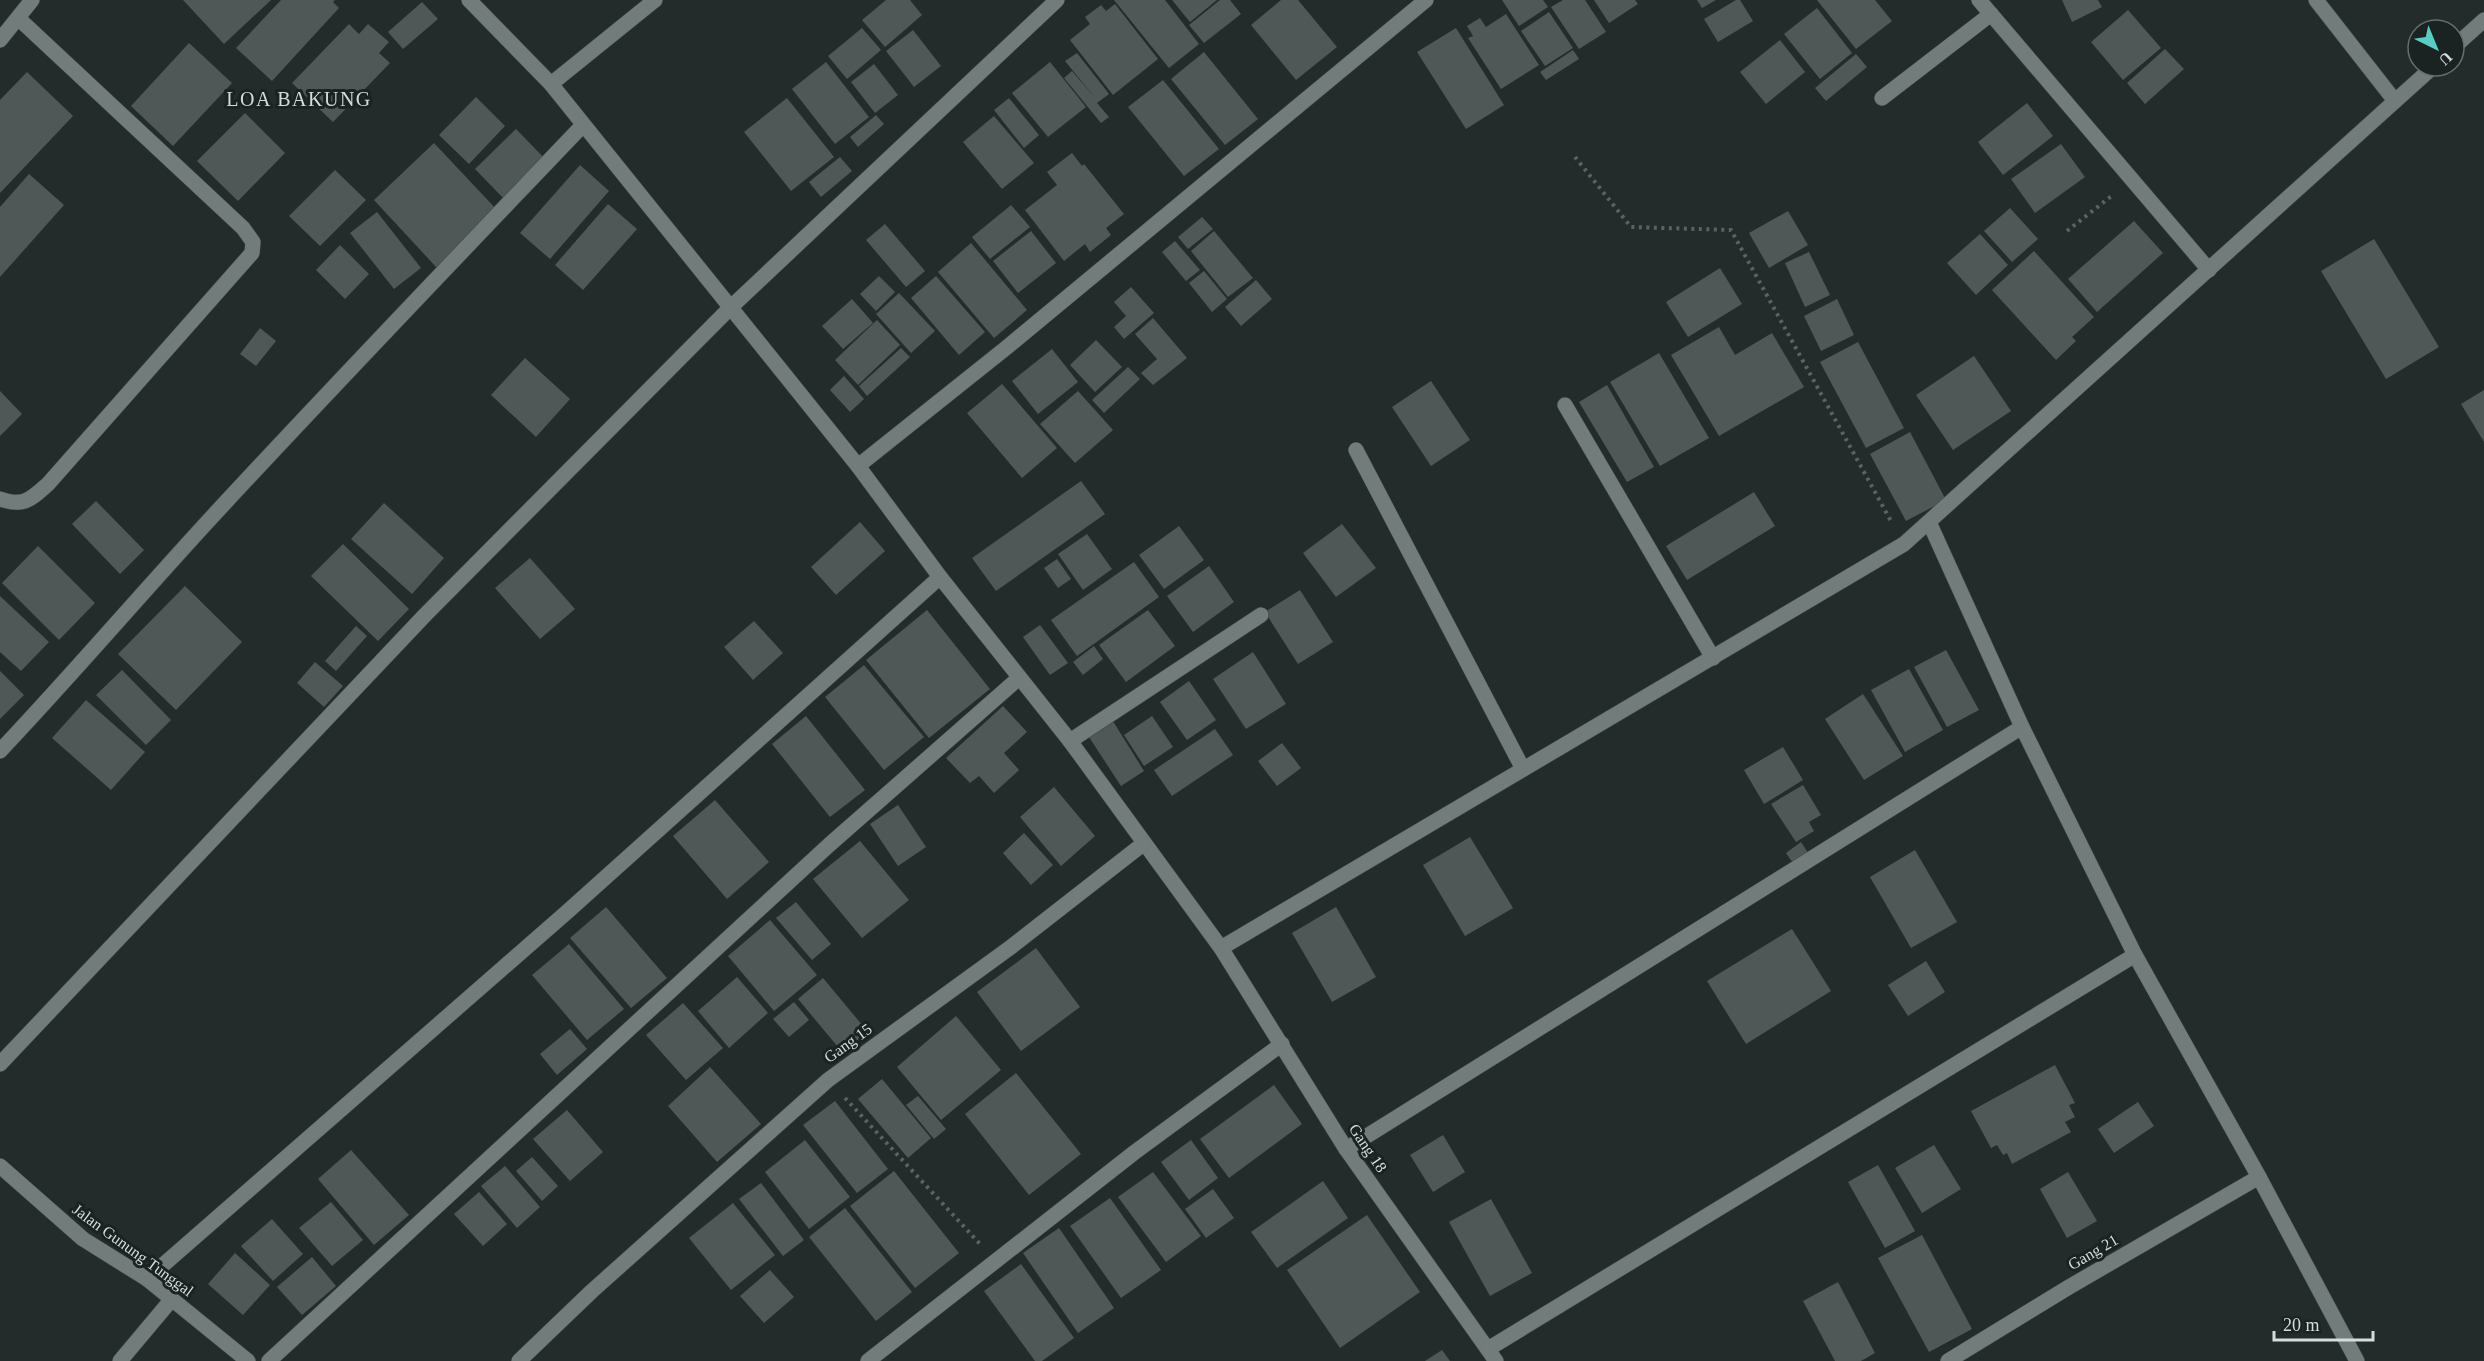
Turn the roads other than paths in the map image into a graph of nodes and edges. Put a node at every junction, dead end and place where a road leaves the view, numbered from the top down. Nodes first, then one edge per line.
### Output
1 (32, 0) edge
2 (469, 0) edge
3 (655, 0) edge
4 (1057, 0) edge
5 (1426, 0) edge
6 (1979, 0) edge
7 (2316, 0) edge
8 (1991, 14) junction
9 (18, 18) junction
10 (2484, 20) edge
11 (2466, 36) edge
12 (0, 40) edge
13 (2421, 78) edge
14 (551, 84) junction
15 (1881, 98) dead end
16 (2395, 101) junction
17 (583, 125) junction
18 (2209, 270) junction
19 (730, 308) junction
20 (1565, 405) dead end
21 (1356, 450) dead end
22 (858, 466) junction
23 (0, 498) edge
24 (1929, 522) junction
25 (940, 577) junction
26 (1262, 615) dead end
27 (1713, 658) junction
28 (1019, 678) junction
29 (2022, 727) junction
30 (1070, 741) junction
31 (0, 750) edge
32 (1523, 769) junction
33 (1143, 844) junction
34 (1221, 948) junction
35 (2135, 955) junction
36 (1282, 1044) junction
37 (0, 1064) edge
38 (1346, 1149) junction
39 (0, 1166) edge
40 (2259, 1177) junction
41 (147, 1279) junction
42 (172, 1299) junction
43 (1492, 1355) edge
44 (120, 1361) edge
45 (248, 1361) edge
46 (269, 1361) edge
47 (519, 1361) edge
48 (868, 1361) edge
49 (1948, 1361) edge
50 (2357, 1361) edge

1 - 9 street
2 - 14 street, Gang 18
3 - 14 street
4 - 19 street
5 - 22 street
6 - 8 street
7 - 16 street
8 - 15 street
8 - 18 street
9 - 12 street
9 - 23 street
10 - 11 street
13 - 16 street
14 - 17 street, Gang 18
16 - 18 street
17 - 19 street, Gang 18
17 - 31 street
18 - 24 street
19 - 22 street, Gang 18
19 - 37 street
20 - 27 street
21 - 32 street
22 - 25 street, Gang 18
24 - 27 street
24 - 29 street
25 - 28 street, Gang 18
25 - 41 street
26 - 30 street
27 - 32 street
28 - 30 street, Gang 18
28 - 46 street
29 - 35 street
29 - 38 street
30 - 33 street, Gang 18
32 - 34 street
33 - 34 street, Gang 18
33 - 47 street, Gang 15
34 - 36 street, Gang 18
35 - 40 street
35 - 43 street
36 - 38 street, Gang 18
36 - 48 street
38 - 43 street, Gang 18
39 - 41 street, Jalan Gunung Tunggal
40 - 49 street, Gang 21
40 - 50 street
41 - 42 street, Jalan Gunung Tunggal
42 - 44 street
42 - 45 street, Jalan Gunung Tunggal

